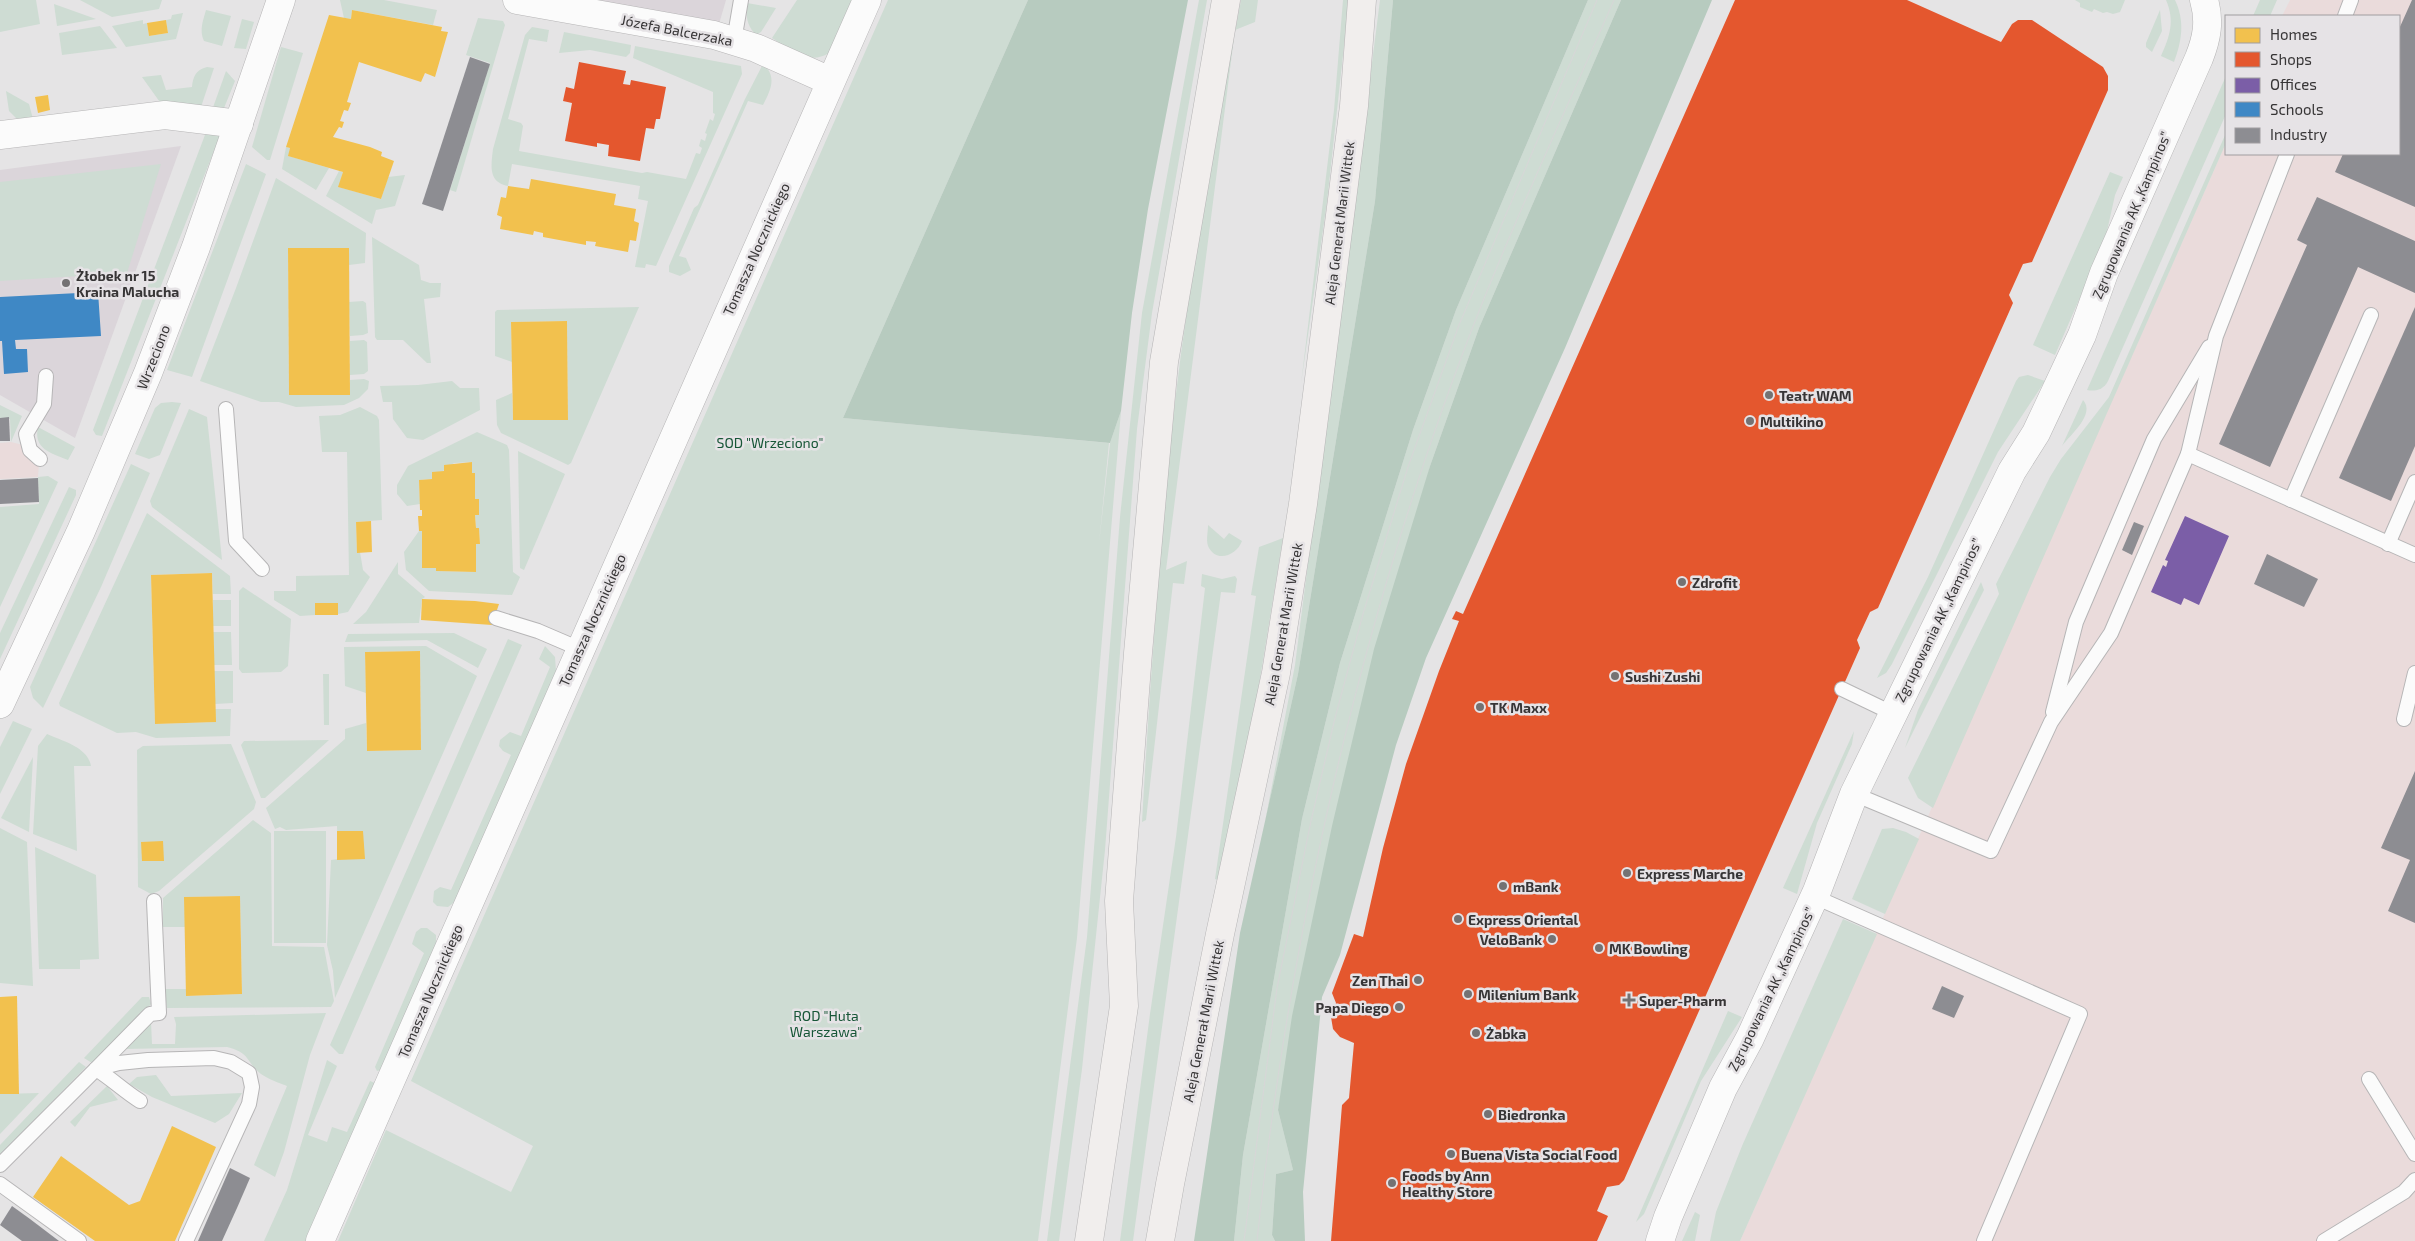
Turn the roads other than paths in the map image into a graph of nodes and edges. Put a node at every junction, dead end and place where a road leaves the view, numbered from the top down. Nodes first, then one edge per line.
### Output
1 (281, 0) edge
2 (517, 0) edge
3 (740, 0) edge
4 (867, 0) edge
5 (1226, 0) edge
6 (1362, 0) edge
7 (2204, 0) edge
8 (2351, 0) edge
9 (2345, 15) edge
10 (734, 42) junction
11 (830, 80) junction
12 (0, 116) edge
13 (239, 124) junction
14 (13, 134) edge
15 (2287, 155) edge
16 (2370, 315) dead end
17 (2216, 336) junction
18 (46, 376) dead end
19 (226, 409) dead end
20 (2188, 454) junction
21 (40, 459) dead end
22 (2415, 482) edge
23 (2291, 500) junction
24 (2388, 544) junction
25 (2415, 555) edge
26 (262, 569) dead end
27 (496, 618) dead end
28 (580, 649) junction
29 (2415, 673) edge
30 (1842, 689) dead end
31 (0, 704) edge
32 (1892, 713) junction
33 (2404, 719) dead end
34 (2051, 722) junction
35 (1854, 794) junction
36 (1814, 897) junction
37 (154, 901) dead end
38 (96, 1069) junction
39 (2369, 1079) dead end
40 (140, 1101) dead end
41 (2415, 1154) edge
42 (0, 1165) edge
43 (2415, 1180) edge
44 (0, 1184) edge
45 (79, 1241) edge
46 (186, 1241) edge
47 (320, 1241) edge
48 (1089, 1241) edge
49 (1160, 1241) edge
50 (1660, 1241) edge
51 (1984, 1241) edge
52 (2324, 1241) edge

1 - 13 street, Wrzeciono
2 - 10 street, Józefa Balcerzaka
3 - 10 lane
4 - 11 street, Tomasza Nocznickiego
5 - 48 main road
6 - 49 main road, Aleja Generał Marii Wittek
7 - 32 street, Zgrupowania AK „Kampinos”
8 - 9 lane
10 - 11 street, Józefa Balcerzaka
11 - 28 street, Tomasza Nocznickiego
12 - 14 street
13 - 14 street
13 - 31 street, Wrzeciono
15 - 17 lane
16 - 23 lane
17 - 20 lane
17 - 34 lane
18 - 21 lane
19 - 26 lane
20 - 23 lane
20 - 34 lane
22 - 24 lane
23 - 24 lane
24 - 25 lane
27 - 28 lane
28 - 47 street, Tomasza Nocznickiego
29 - 33 lane
30 - 32 lane
32 - 35 street, Zgrupowania AK „Kampinos”
34 - 35 lane
35 - 36 street, Zgrupowania AK „Kampinos”
36 - 50 street, Zgrupowania AK „Kampinos”
36 - 51 lane
37 - 38 lane
38 - 40 lane
38 - 42 lane
38 - 46 lane
39 - 41 lane
43 - 52 lane
44 - 45 lane

